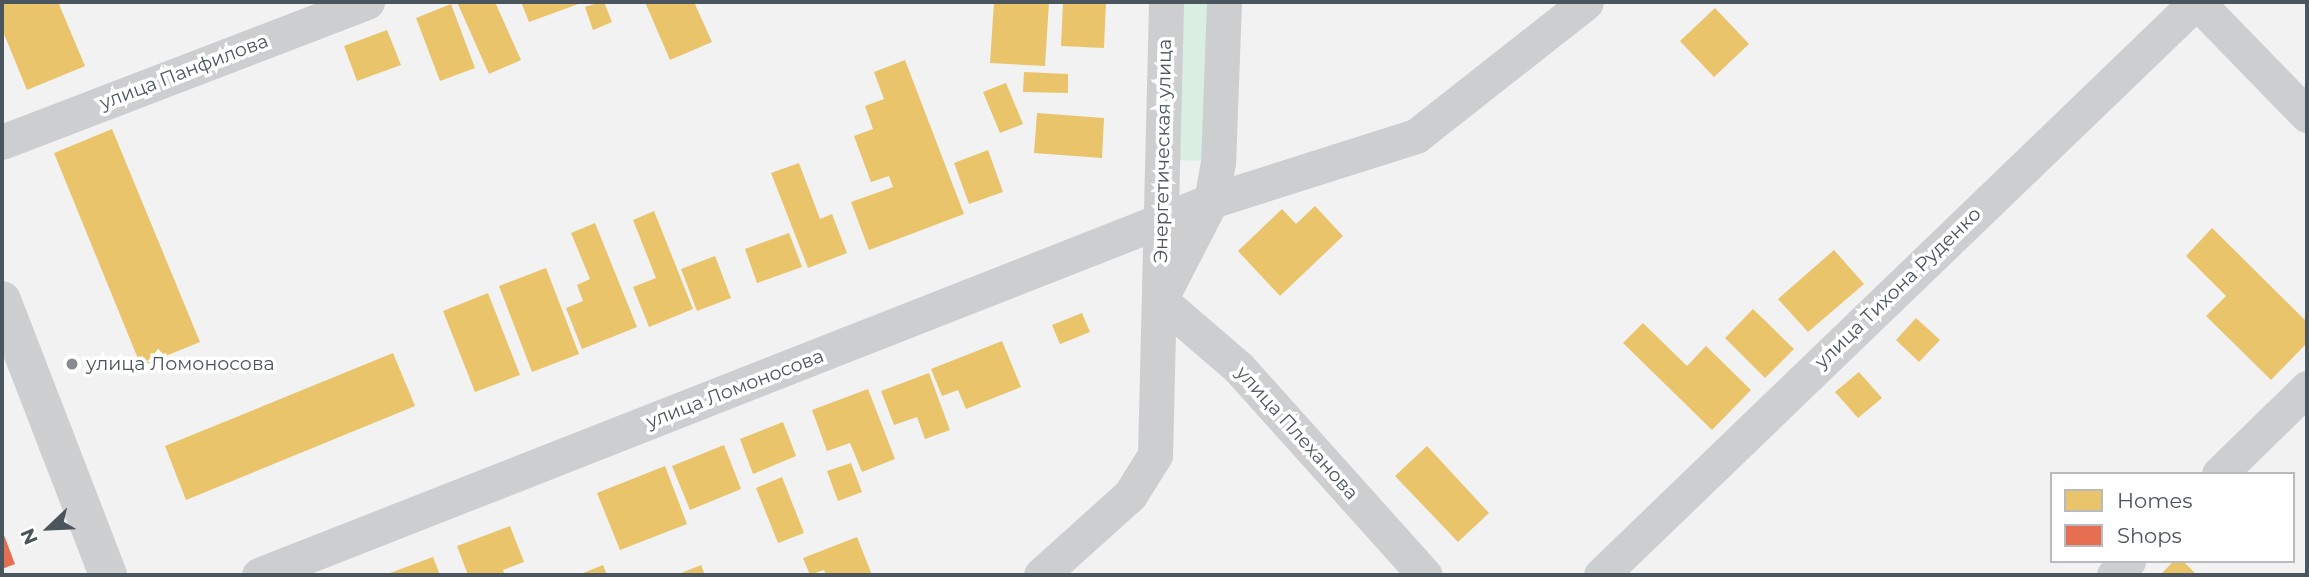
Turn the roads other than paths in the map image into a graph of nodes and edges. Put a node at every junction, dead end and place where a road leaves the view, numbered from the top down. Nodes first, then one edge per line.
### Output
1 (367, 2) edge
2 (1166, 2) edge
3 (1224, 2) edge
4 (1586, 2) edge
5 (2197, 2) edge
6 (2307, 115) edge
7 (2, 142) edge
8 (1211, 201) junction
9 (1159, 224) junction
10 (2, 300) edge
11 (1160, 300) junction
12 (2307, 388) edge
13 (2221, 472) edge
14 (2127, 563) edge
15 (108, 575) edge
16 (259, 575) edge
17 (1041, 575) edge
18 (1425, 575) edge
19 (1601, 575) edge
20 (2114, 575) edge

1 - 7 street, улица Панфилова
2 - 9 street, Энергетическая улица
3 - 8 street, Энергетическая улица
4 - 8 street, улица Ломоносова
5 - 6 street
5 - 19 street, улица Тихона Руденко
8 - 9 street, улица Ломоносова
8 - 11 street, Энергетическая улица
9 - 11 street, Энергетическая улица
9 - 16 street, улица Ломоносова
10 - 15 main road
11 - 17 street, Энергетическая улица
11 - 18 street, улица Плеханова
12 - 13 street
14 - 20 street

